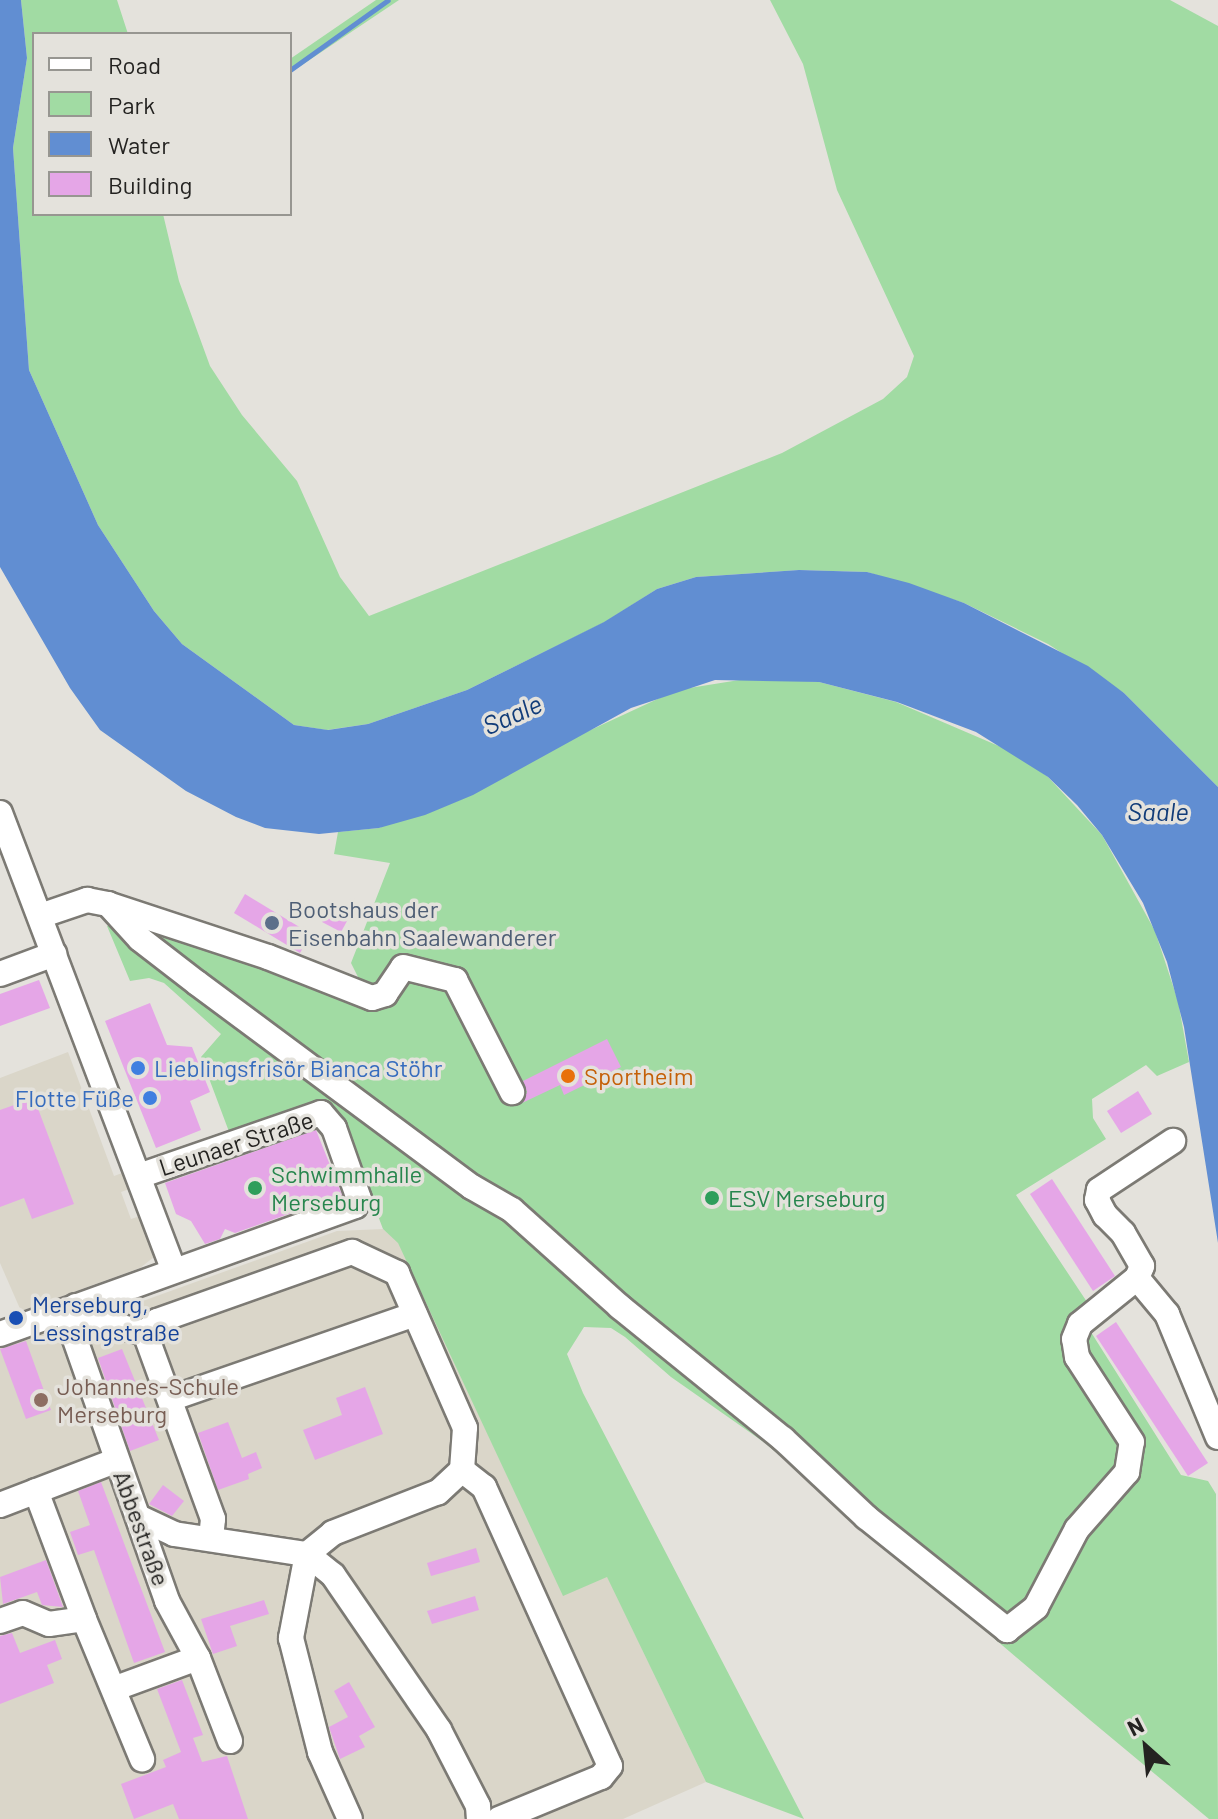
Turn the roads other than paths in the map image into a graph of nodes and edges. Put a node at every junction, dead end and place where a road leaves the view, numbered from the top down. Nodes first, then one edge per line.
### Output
1 (0, 813) edge
2 (108, 904) junction
3 (40, 916) junction
4 (54, 954) junction
5 (0, 974) edge
6 (512, 1092) dead end
7 (1173, 1141) dead end
8 (139, 1176) junction
9 (174, 1270) junction
10 (1137, 1278) junction
11 (70, 1308) junction
12 (415, 1314) junction
13 (145, 1333) junction
14 (0, 1334) edge
15 (170, 1399) junction
16 (1218, 1437) edge
17 (117, 1460) junction
18 (462, 1470) junction
19 (36, 1491) junction
20 (0, 1505) edge
21 (138, 1517) junction
22 (211, 1539) junction
23 (307, 1554) junction
24 (84, 1619) junction
25 (0, 1621) edge
26 (198, 1658) junction
27 (116, 1688) junction
28 (230, 1741) dead end
29 (142, 1759) dead end
30 (350, 1819) edge
31 (479, 1819) edge
32 (499, 1819) edge

1 - 3 street, Leunaer Straße
2 - 3 street
2 - 6 street
2 - 10 street
3 - 4 street, Leunaer Straße
4 - 5 street
4 - 8 street, Leunaer Straße
7 - 10 street
8 - 9 street, Leunaer Straße
8 - 9 street, Leunaer Straße
9 - 11 street
10 - 16 street
11 - 13 street
11 - 14 street
11 - 17 street, Abbestraße
12 - 13 street
12 - 15 street
12 - 18 street
13 - 15 street
15 - 22 street
17 - 19 street
17 - 21 street, Abbestraße
18 - 23 street
18 - 32 street
19 - 20 street
19 - 24 street
21 - 22 street
21 - 26 street, Abbestraße
22 - 23 street
23 - 30 street
23 - 31 street
24 - 25 street
24 - 27 street
26 - 27 street
26 - 28 street, Abbestraße
27 - 29 street

